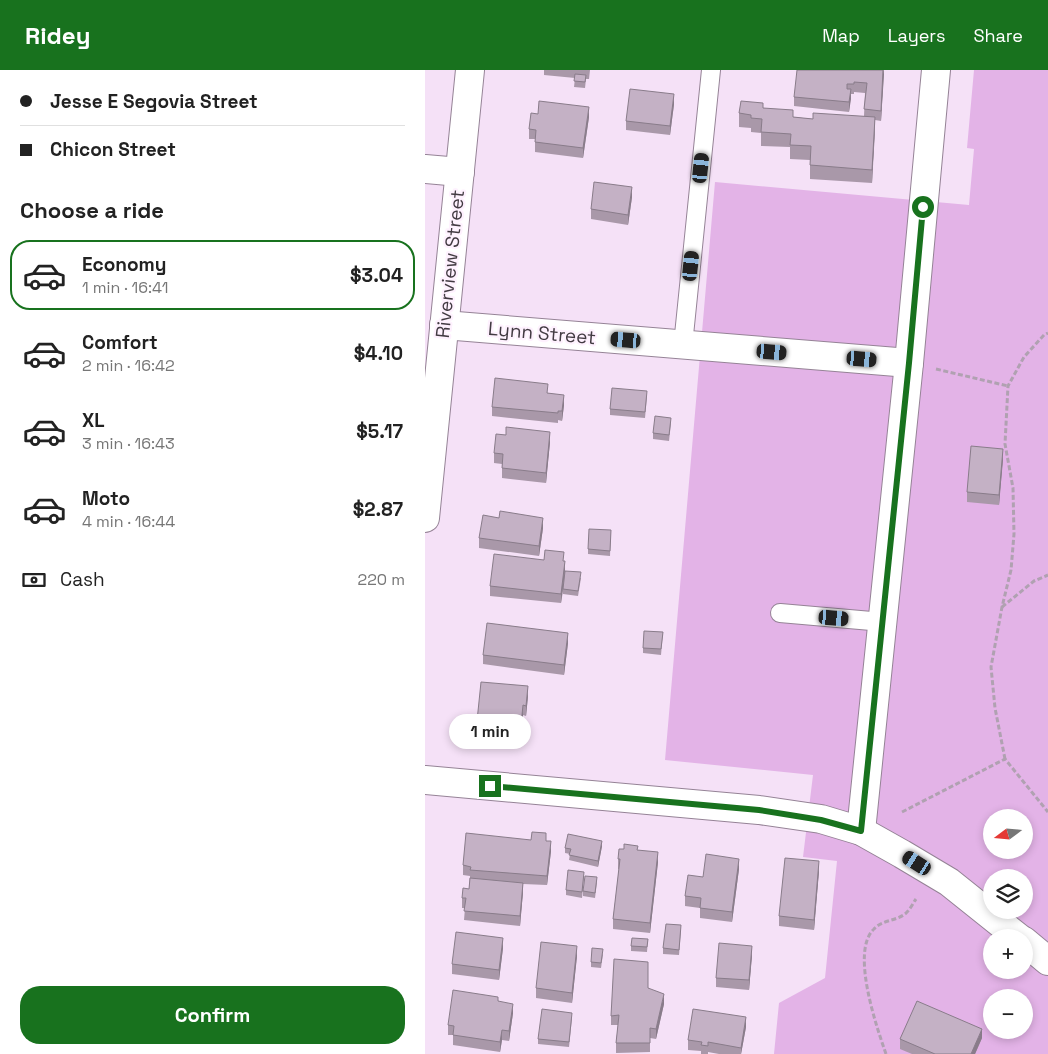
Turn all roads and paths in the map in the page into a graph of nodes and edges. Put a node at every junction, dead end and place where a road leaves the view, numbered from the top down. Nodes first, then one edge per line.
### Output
1 (470, 70) edge
2 (711, 70) edge
3 (936, 70) edge
4 (425, 169) edge
5 (459, 172) junction
6 (444, 325) junction
7 (1048, 333) edge
8 (683, 345) junction
9 (909, 363) junction
10 (1008, 386) junction
11 (425, 518) edge
12 (1048, 575) edge
13 (1002, 607) junction
14 (780, 613) dead end
15 (883, 622) junction
16 (1005, 760) junction
17 (425, 780) edge
18 (902, 812) dead end
19 (1048, 812) edge
20 (861, 831) junction
21 (916, 898) dead end
22 (1008, 929) edge
23 (886, 1054) edge

1 - 5 street, Riverview Street
2 - 8 lane
3 - 9 street
4 - 5 street
5 - 6 street, Riverview Street
6 - 8 street, Lynn Street
6 - 11 street, Riverview Street
7 - 10 path
8 - 9 street, Lynn Street
9 - 10 path
9 - 15 street
10 - 13 path
12 - 13 path
13 - 16 path
14 - 15 lane
15 - 20 street
16 - 18 path
16 - 19 path
17 - 20 street
20 - 22 street
21 - 23 path

